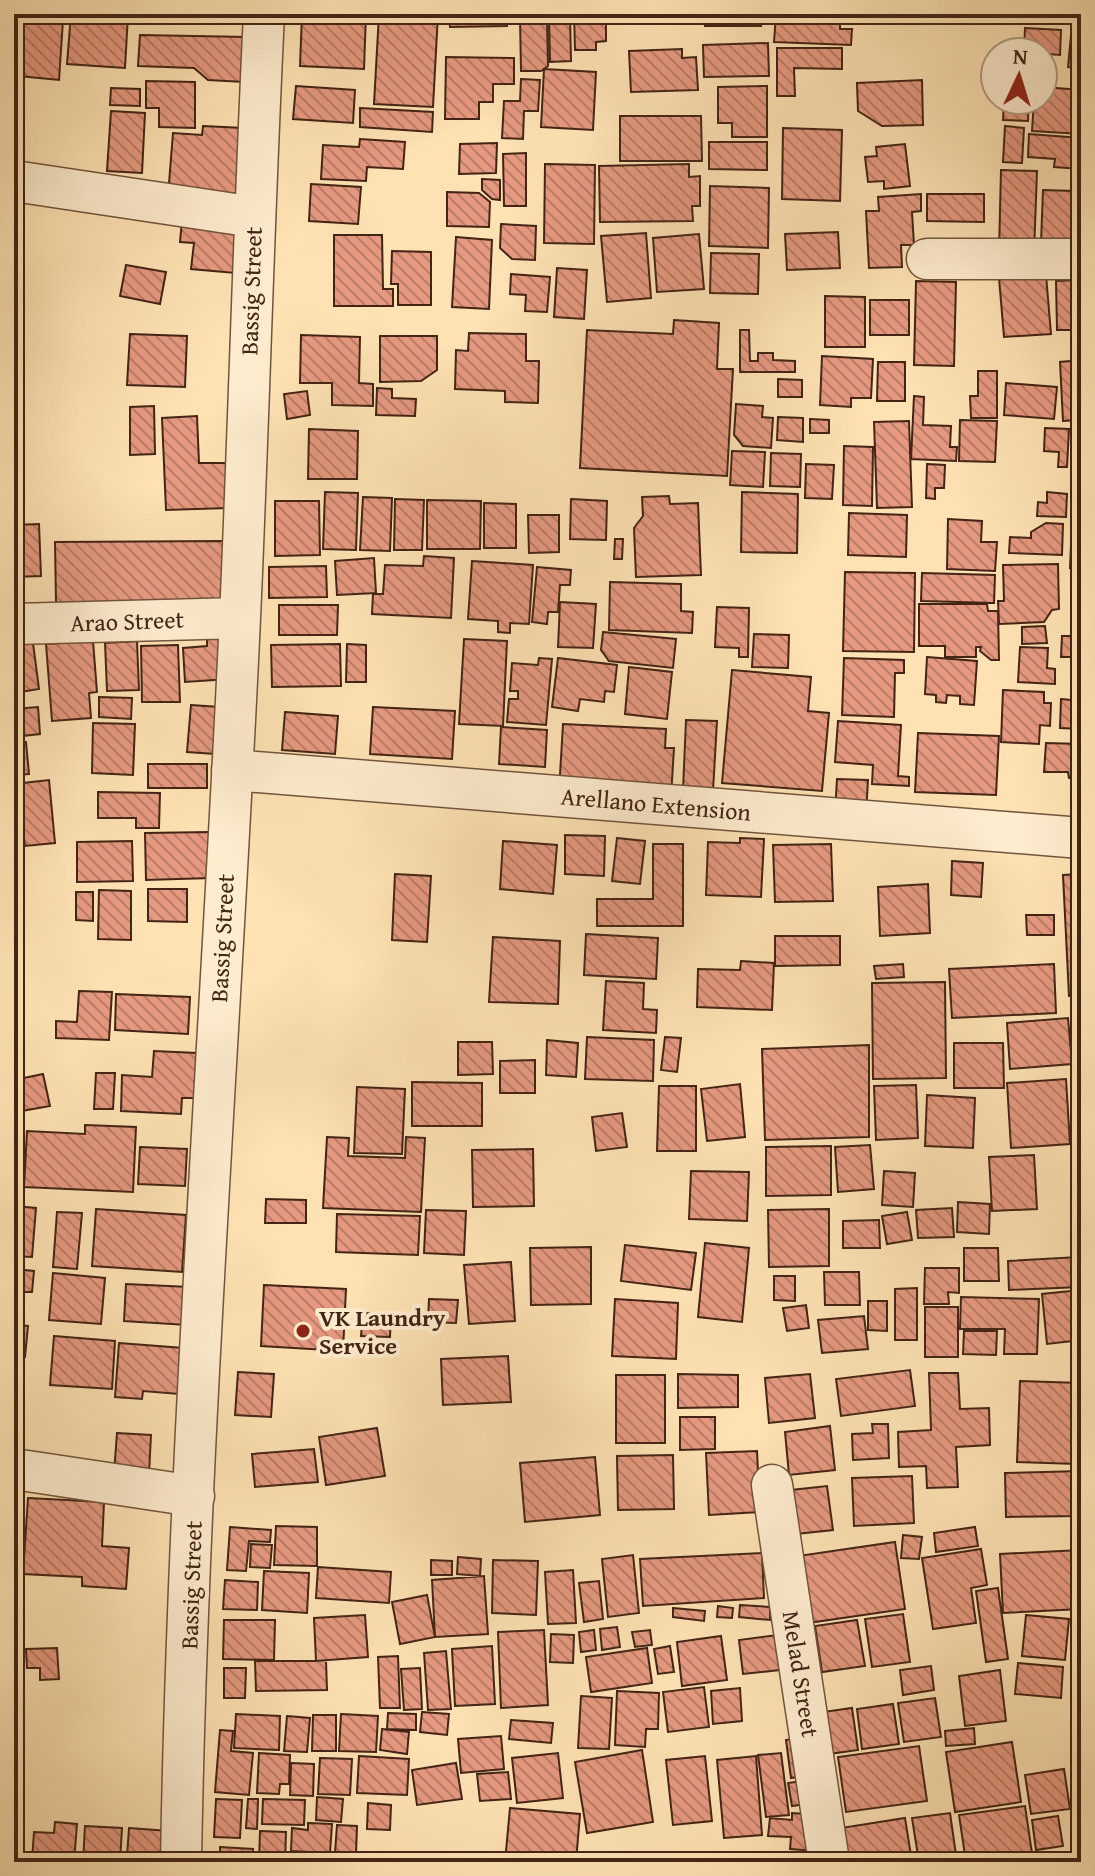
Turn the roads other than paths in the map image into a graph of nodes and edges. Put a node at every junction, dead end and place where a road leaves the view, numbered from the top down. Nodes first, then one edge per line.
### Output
1 (264, 14) edge
2 (14, 181) edge
3 (254, 217) junction
4 (927, 259) dead end
5 (1081, 259) edge
6 (240, 618) junction
7 (14, 624) edge
8 (232, 770) junction
9 (1081, 838) edge
10 (14, 1469) edge
11 (772, 1485) dead end
12 (194, 1496) junction
13 (181, 1862) edge
14 (829, 1862) edge

1 - 3 street, Bassig Street
2 - 3 street
3 - 6 street, Bassig Street
4 - 5 street
6 - 7 street, Arao Street
6 - 8 street, Bassig Street
8 - 9 street, Arellano Extension
8 - 12 street, Bassig Street
10 - 12 street
11 - 14 street, Melad Street
12 - 13 street, Bassig Street

